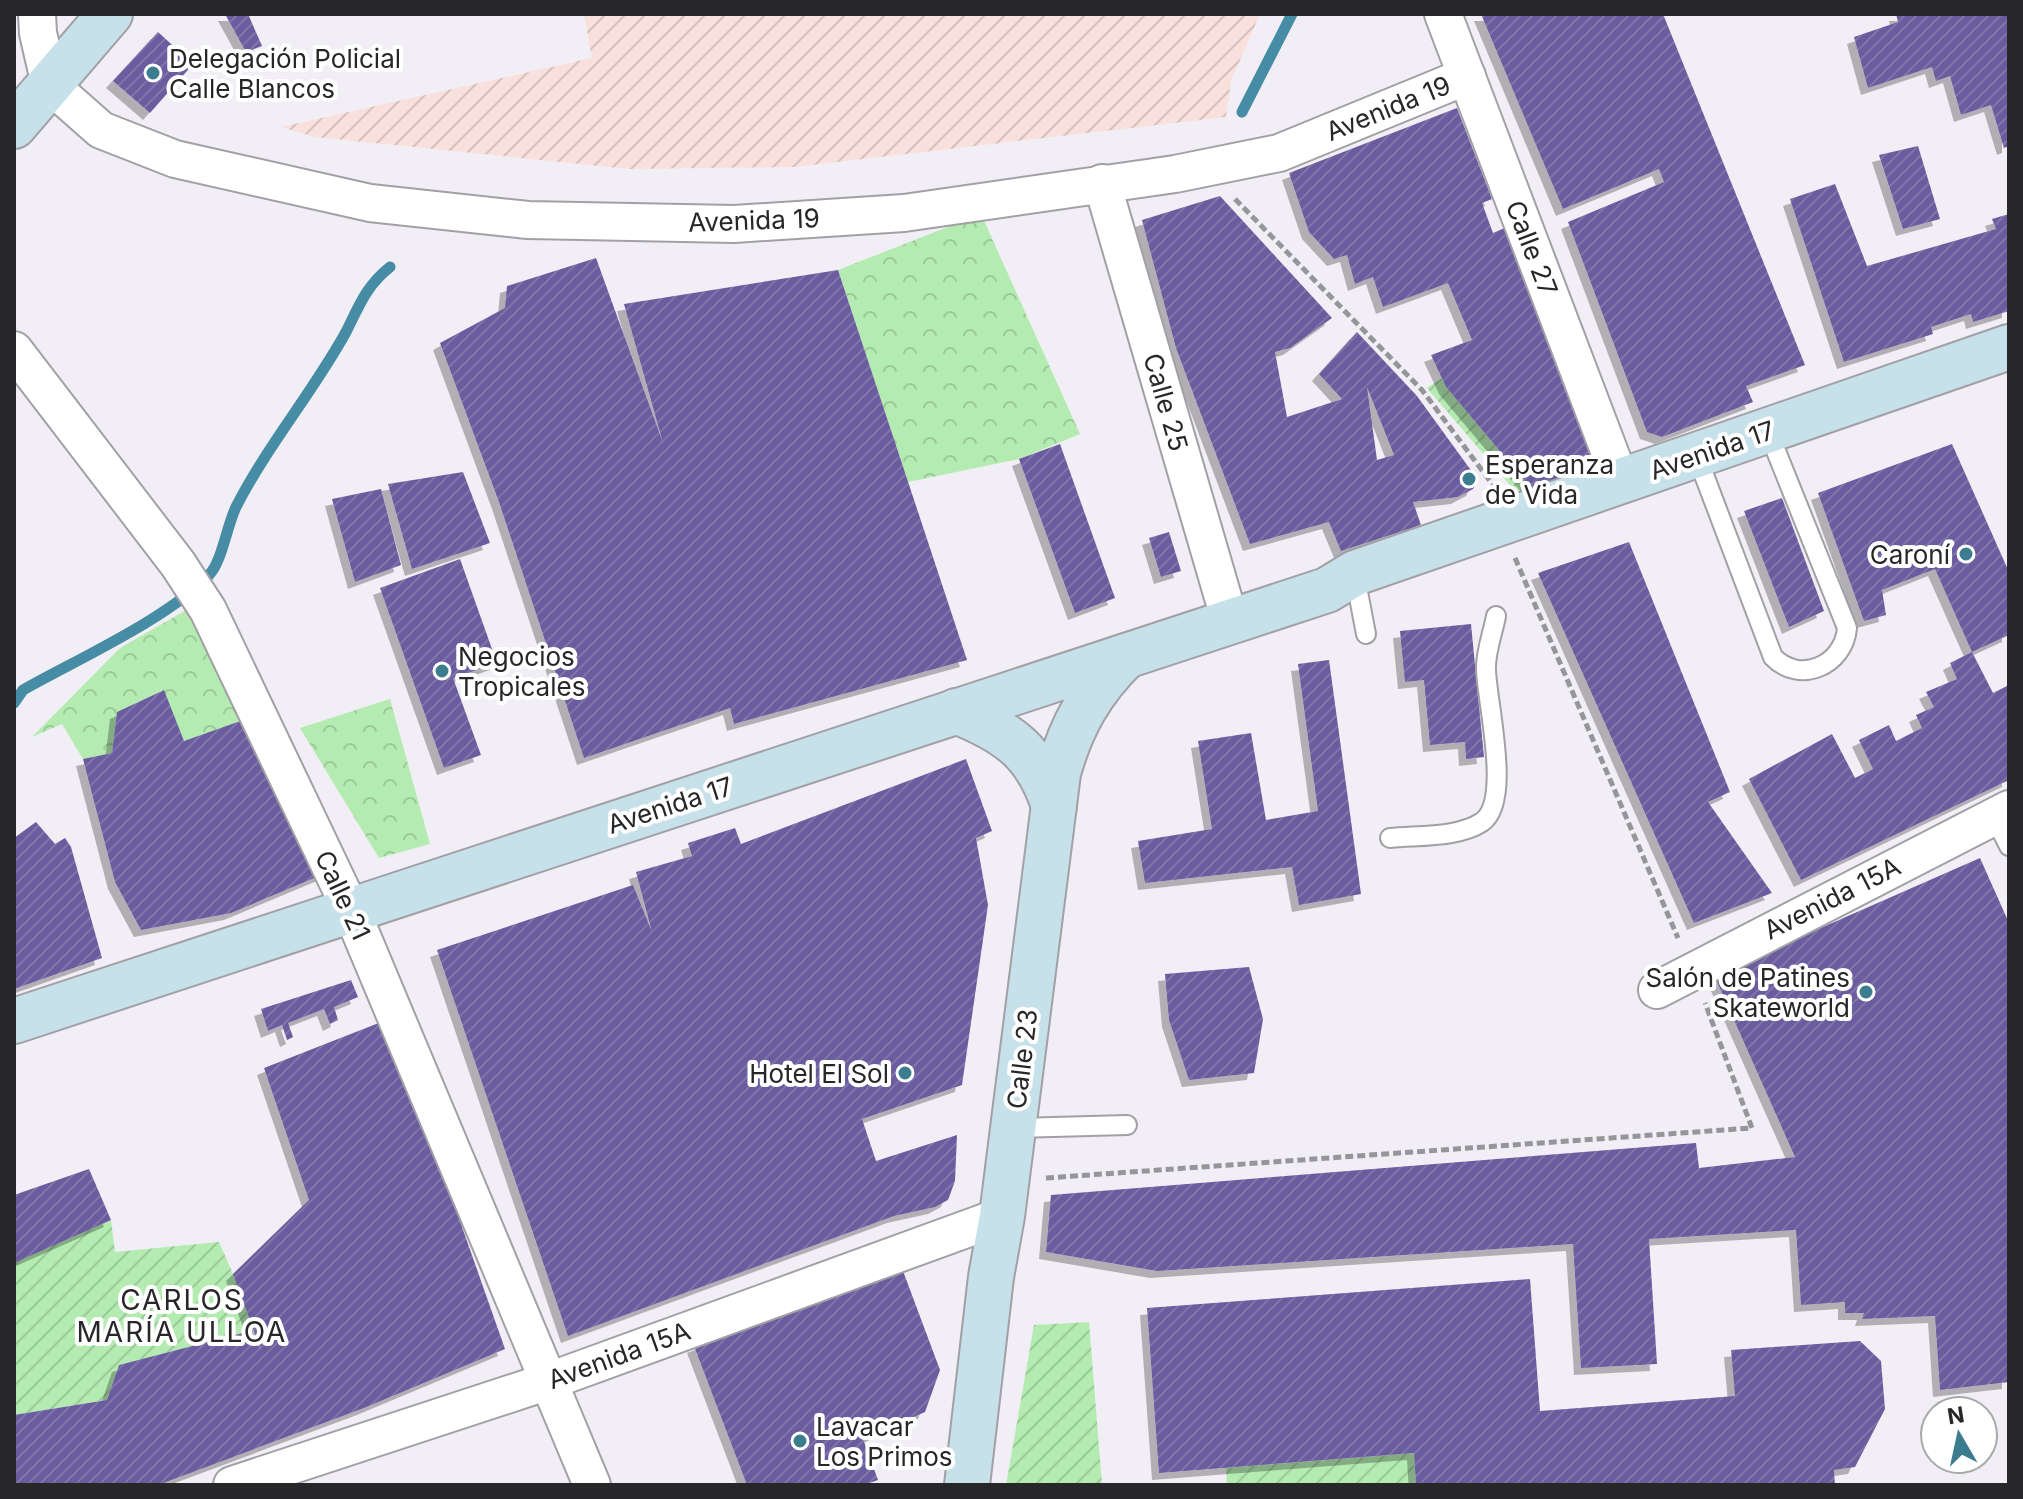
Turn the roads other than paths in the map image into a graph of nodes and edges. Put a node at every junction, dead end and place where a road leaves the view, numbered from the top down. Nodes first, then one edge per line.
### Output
1 (37, 14) edge
2 (110, 14) edge
3 (1443, 14) edge
4 (1467, 76) junction
5 (50, 85) junction
6 (14, 126) edge
7 (1102, 183) junction
8 (2009, 347) edge
9 (14, 350) edge
10 (2009, 373) edge
11 (1776, 451) junction
12 (1704, 475) junction
13 (1621, 482) junction
14 (1504, 533) junction
15 (1343, 591) junction
16 (1496, 616) dead end
17 (1230, 621) junction
18 (1366, 634) dead end
19 (1128, 654) junction
20 (956, 711) junction
21 (1054, 806) junction
22 (2004, 824) edge
23 (1390, 838) dead end
24 (351, 910) junction
25 (1657, 990) dead end
26 (14, 1021) edge
27 (1127, 1125) dead end
28 (1013, 1128) junction
29 (1004, 1201) junction
30 (549, 1381) junction
31 (232, 1485) edge
32 (592, 1485) edge
33 (967, 1485) edge

1 - 5 street
2 - 5 main road
3 - 4 street, Calle 27
4 - 7 street, Avenida 19
4 - 13 street, Calle 27
5 - 6 main road
5 - 7 street, Avenida 19
7 - 17 street, Calle 25
8 - 13 main road, Avenida 17
9 - 24 street, Calle 21
10 - 11 main road, Avenida 17
11 - 12 main road, Avenida 17
11 - 12 lane
12 - 14 main road, Avenida 17
13 - 14 main road, Avenida 17
14 - 15 main road, Avenida 17
15 - 17 main road, Avenida 17
15 - 18 lane
16 - 23 lane
17 - 19 main road, Avenida 17
19 - 20 main road, Avenida 17
19 - 21 main road, Calle 23
20 - 21 main road
20 - 24 main road, Avenida 17
21 - 28 main road, Calle 23
22 - 25 street, Avenida 15A
24 - 26 main road, Avenida 17
24 - 30 street, Calle 21
27 - 28 lane
28 - 29 main road, Calle 23
29 - 30 street, Avenida 15A
29 - 33 main road, Calle 23
30 - 31 street, Avenida 15A
30 - 32 street, Calle 21

